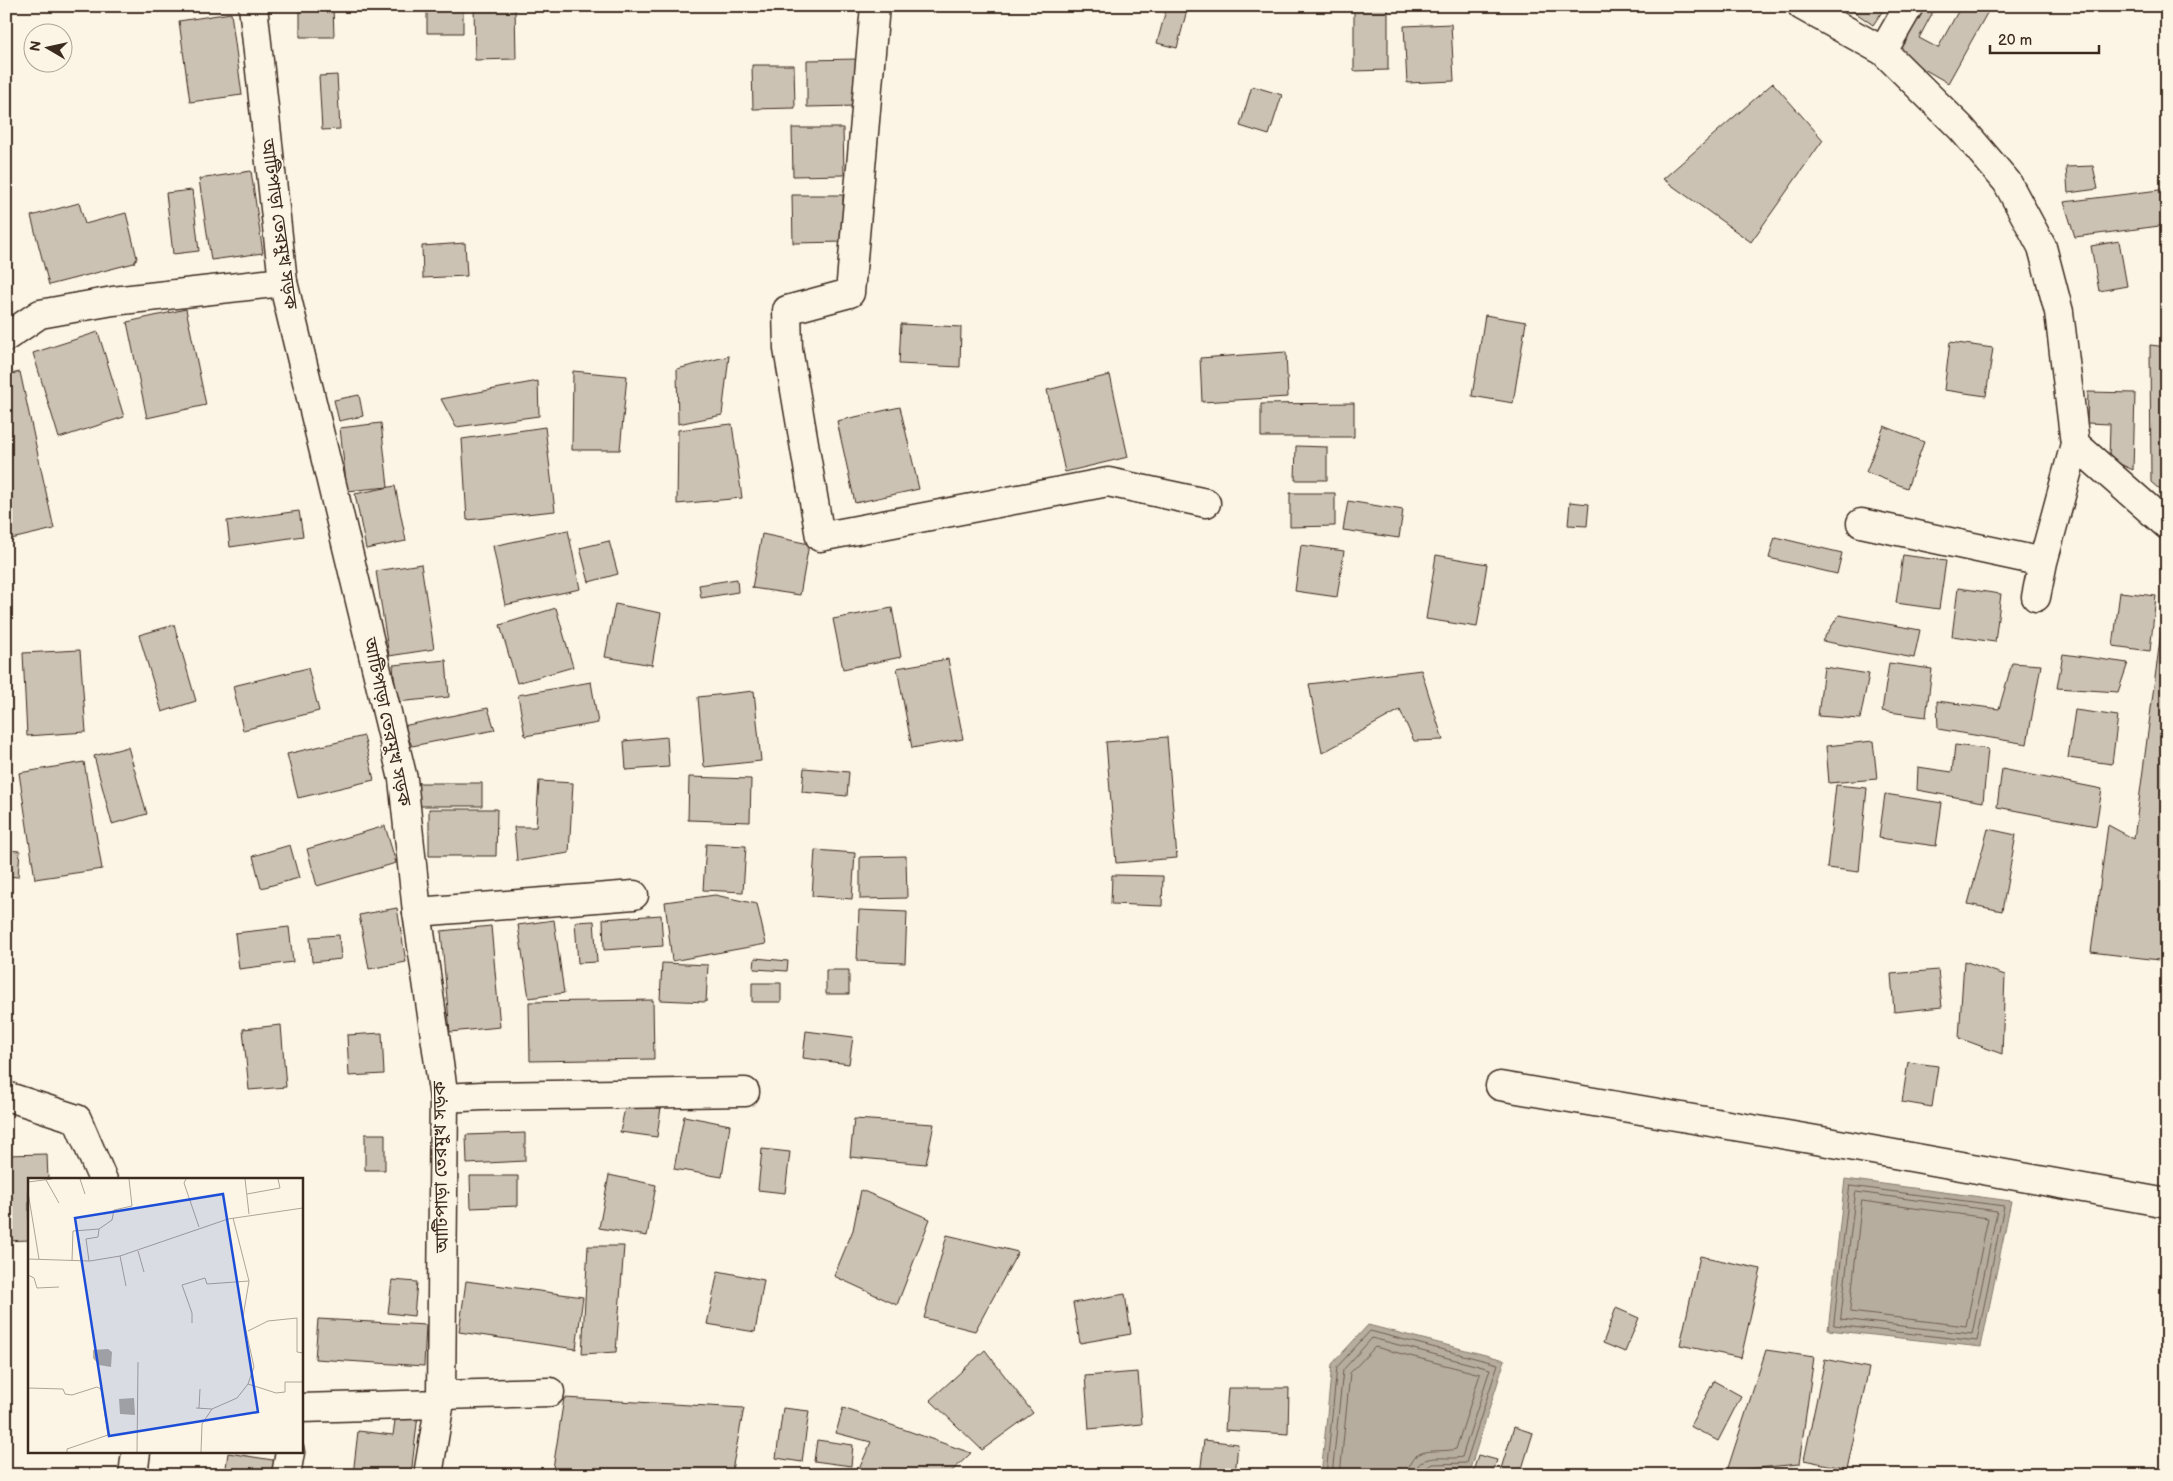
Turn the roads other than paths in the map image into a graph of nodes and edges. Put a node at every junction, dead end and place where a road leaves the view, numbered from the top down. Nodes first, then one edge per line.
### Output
1 (253, 6) edge
2 (875, 6) edge
3 (1802, 6) edge
4 (1909, 6) edge
5 (1883, 51) junction
6 (283, 282) junction
7 (6, 337) edge
8 (2075, 444) junction
9 (1206, 503) dead end
10 (1861, 523) dead end
11 (2167, 526) edge
12 (2043, 562) junction
13 (2036, 598) dead end
14 (634, 895) dead end
15 (417, 912) junction
16 (1500, 1086) dead end
17 (745, 1092) dead end
18 (6, 1096) edge
19 (444, 1098) junction
20 (102, 1178) edge
21 (2167, 1203) edge
22 (550, 1392) dead end
23 (440, 1399) junction
24 (302, 1408) edge
25 (136, 1454) edge
26 (290, 1454) edge
27 (133, 1475) edge
28 (286, 1475) edge
29 (428, 1475) edge

1 - 6 street, আটিপাড়া তেরমুখ সড়ক
2 - 9 street
3 - 5 street
4 - 5 street
5 - 8 street
6 - 7 street
6 - 15 street, আটিপাড়া তেরমুখ সড়ক
8 - 11 street
8 - 12 street
10 - 12 street
12 - 13 street
14 - 15 street
15 - 19 street, আটিপাড়া তেরমুখ সড়ক
16 - 21 street
17 - 19 street
18 - 20 street
19 - 23 street, আটিপাড়া তেরমুখ সড়ক
22 - 23 street
23 - 24 street
23 - 29 street, আটিপাড়া তেরমুখ সড়ক
25 - 27 street
26 - 28 street

